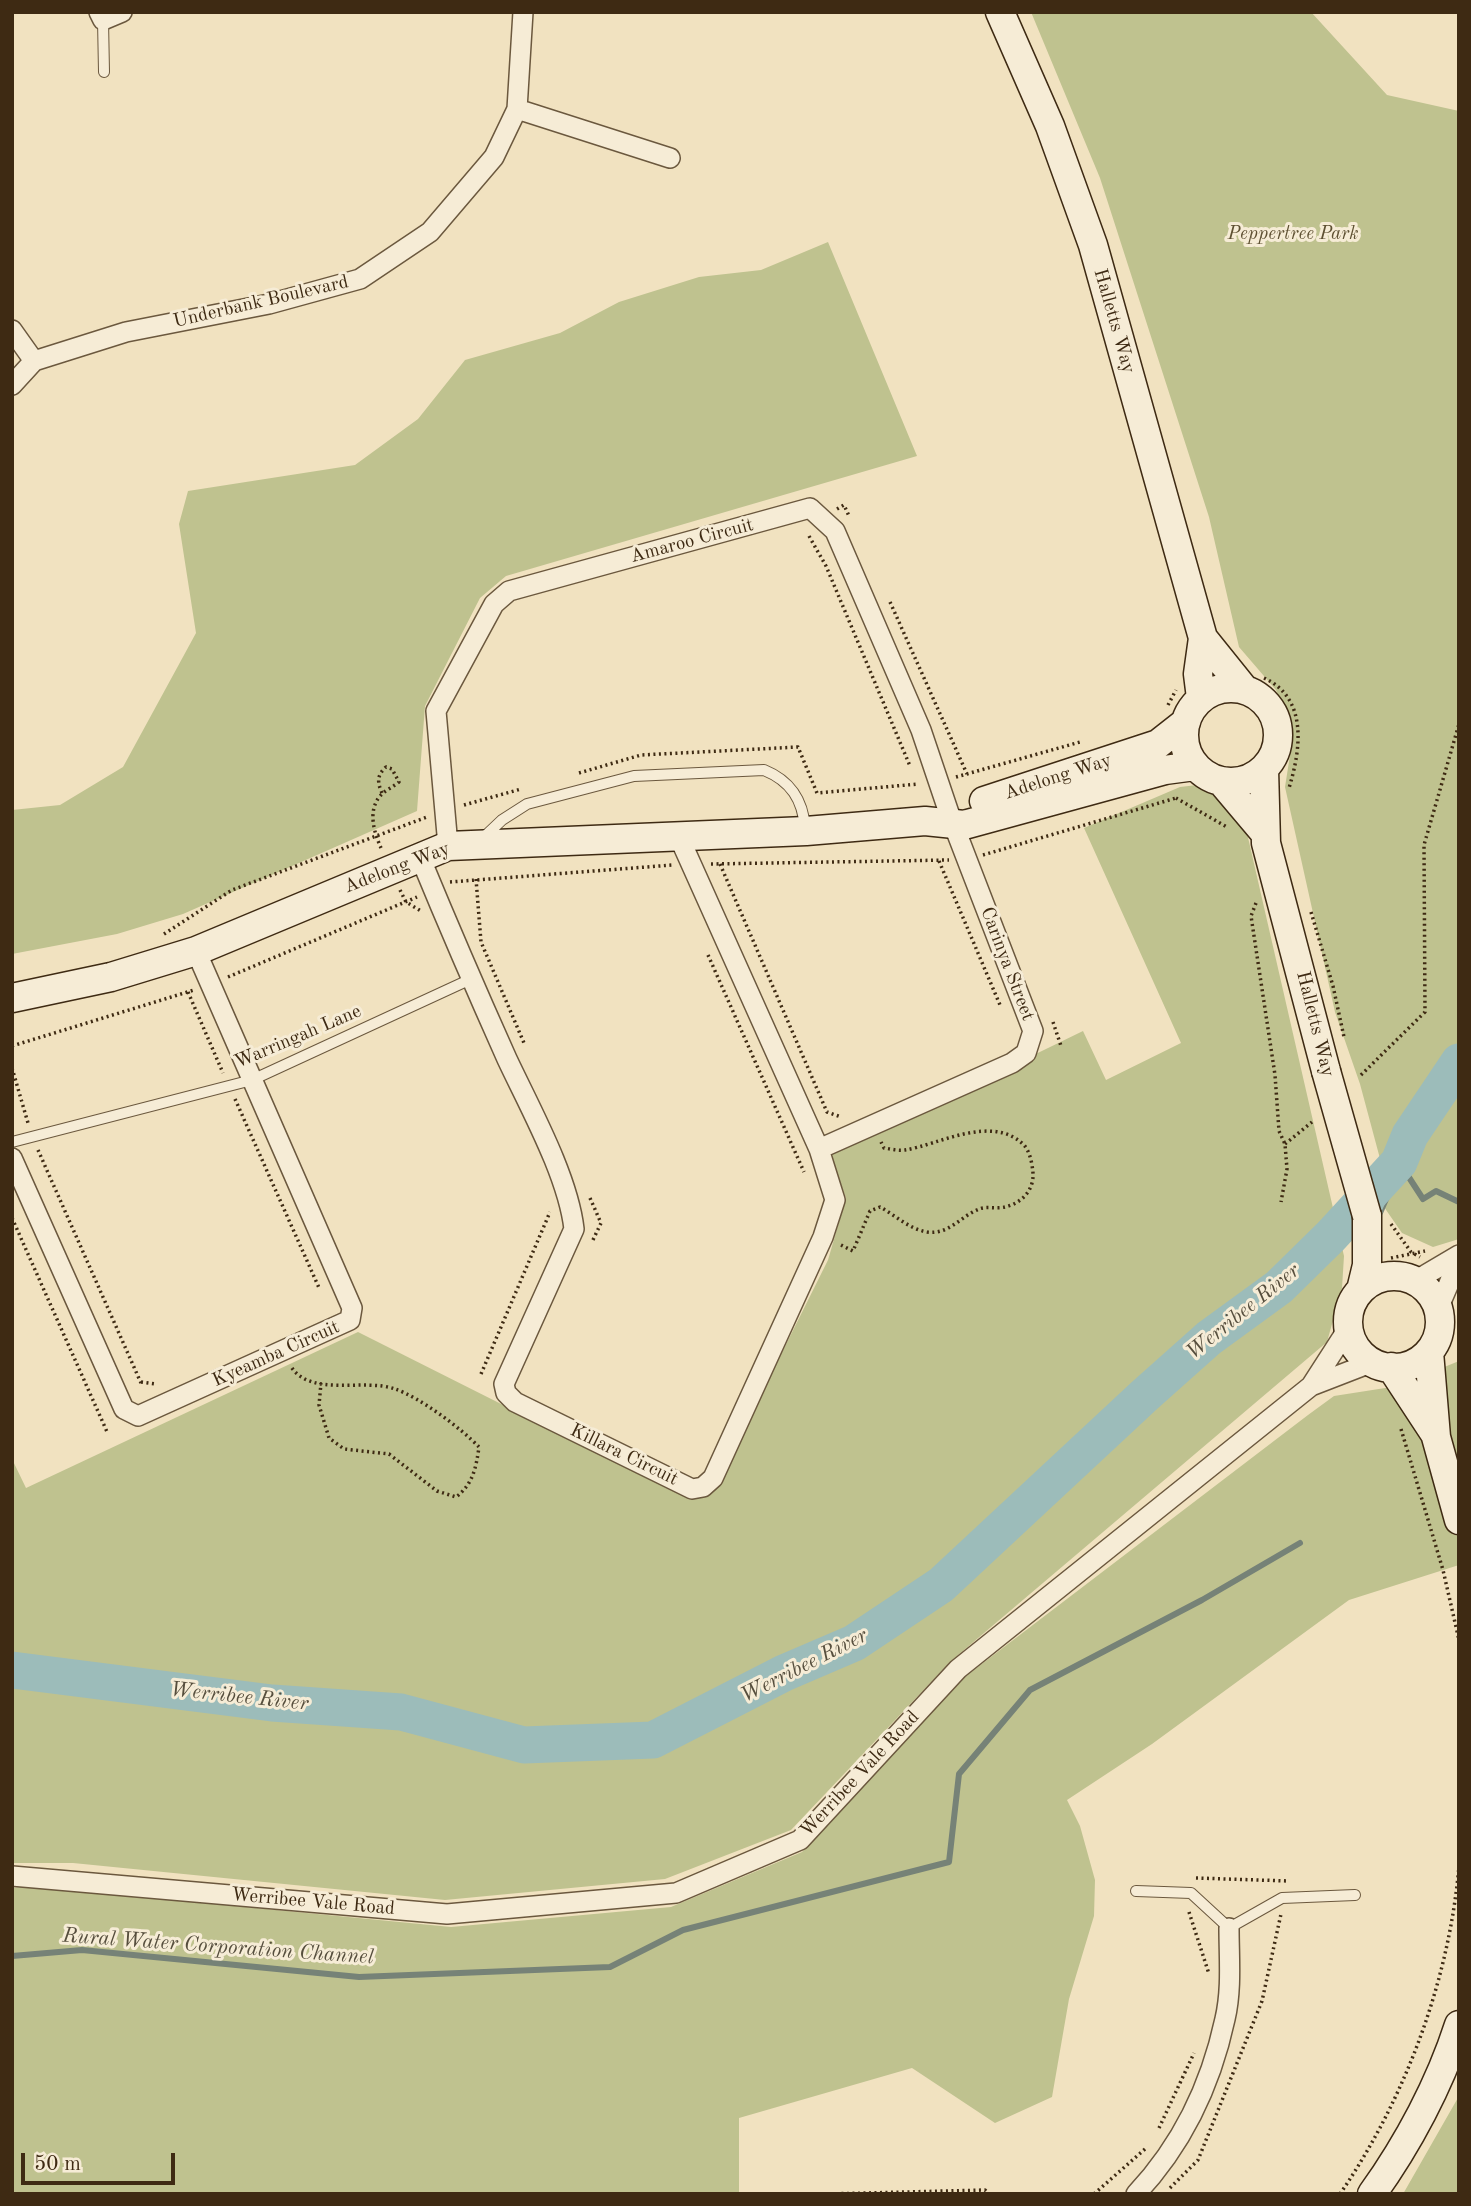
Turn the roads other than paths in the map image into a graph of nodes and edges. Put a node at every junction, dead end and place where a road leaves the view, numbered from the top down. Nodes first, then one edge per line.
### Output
1 (122, 12) edge
2 (523, 12) edge
3 (1000, 12) edge
4 (101, 16) edge
5 (104, 72) dead end
6 (517, 109) junction
7 (670, 158) dead end
8 (12, 330) edge
9 (34, 361) junction
10 (12, 385) edge
11 (1203, 638) junction
12 (1244, 689) junction
13 (1191, 691) junction
14 (1176, 715) junction
15 (1195, 766) junction
16 (1264, 769) junction
17 (1221, 781) junction
18 (944, 819) junction
19 (806, 831) junction
20 (1264, 832) junction
21 (679, 836) junction
22 (477, 843) junction
23 (448, 846) junction
24 (420, 857) junction
25 (196, 951) junction
26 (471, 979) junction
27 (12, 998) edge
28 (252, 1080) junction
29 (12, 1142) edge
30 (820, 1149) junction
31 (12, 1158) edge
32 (1367, 1216) junction
33 (1459, 1258) edge
34 (1402, 1272) junction
35 (1361, 1290) junction
36 (1438, 1308) junction
37 (1349, 1326) junction
38 (1429, 1352) junction
39 (1382, 1365) junction
40 (1311, 1386) junction
41 (1436, 1437) junction
42 (1459, 1520) edge
43 (12, 1876) edge
44 (1136, 1891) dead end
45 (1355, 1895) dead end
46 (1229, 1927) junction
47 (1459, 2025) edge
48 (1136, 2194) edge
49 (1372, 2194) edge

1 - 4 street
2 - 6 street, Underbank Boulevard
3 - 11 street, Halletts Way
4 - 5 lane
6 - 7 street
6 - 9 street, Underbank Boulevard
8 - 9 street
9 - 10 street, Underbank Boulevard
11 - 12 street, Halletts Way
11 - 13 street, Halletts Way
12 - 13 street
12 - 16 street, Halletts Way
13 - 14 street, Adelong Way
14 - 15 street
14 - 18 street, Adelong Way
15 - 17 street
15 - 18 street, Adelong Way
16 - 17 street
16 - 20 street
17 - 20 street
18 - 19 street, Adelong Way
18 - 23 street, Amaroo Circuit
18 - 30 street, Carinya Street
19 - 21 street, Adelong Way
19 - 22 lane
20 - 32 street, Halletts Way, bridge
21 - 22 street, Adelong Way
21 - 30 street, Killara Circuit
22 - 23 street, Adelong Way
23 - 24 street, Adelong Way
24 - 25 street, Adelong Way
24 - 26 street, Killara Circuit
25 - 27 street, Adelong Way
25 - 28 street, Kyeamba Circuit
26 - 28 lane, Warringah Lane
26 - 30 street, Killara Circuit
28 - 29 lane, Warringah Lane
28 - 31 street, Kyeamba Circuit
32 - 34 street, Halletts Way
32 - 35 street, Halletts Way
33 - 34 street
33 - 36 street
34 - 35 street
34 - 36 street
35 - 37 street
36 - 38 street
37 - 39 street
37 - 40 street, Werribee Vale Road
38 - 39 street
38 - 41 street
39 - 40 street, Werribee Vale Road
39 - 41 street
40 - 43 street, Werribee Vale Road
41 - 42 street
44 - 46 lane
45 - 46 lane
46 - 48 street
47 - 49 street

